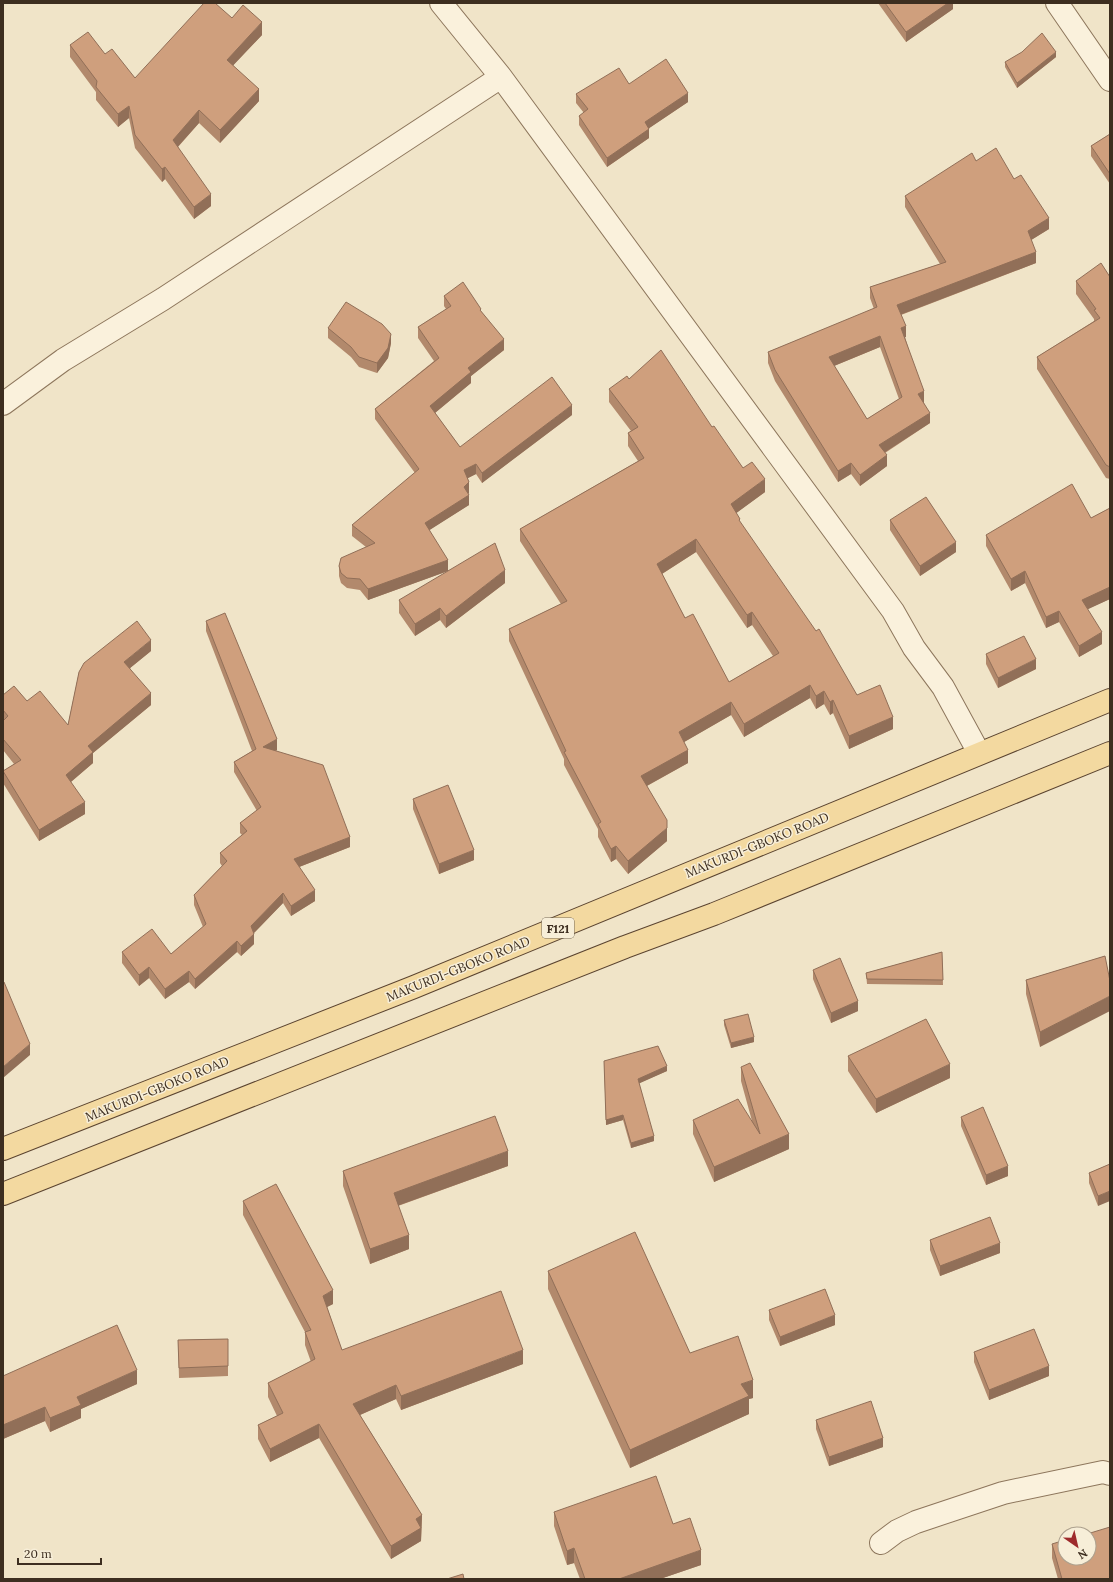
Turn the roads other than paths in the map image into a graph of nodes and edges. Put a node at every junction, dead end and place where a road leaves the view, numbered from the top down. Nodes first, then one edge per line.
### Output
1 (441, 3) edge
2 (1057, 3) edge
3 (501, 77) junction
4 (1110, 80) edge
5 (3, 404) edge
6 (1110, 700) edge
7 (1110, 753) edge
8 (979, 754) junction
9 (3, 1149) edge
10 (3, 1194) edge
11 (1110, 1474) edge
12 (881, 1543) dead end

1 - 3 street
2 - 4 street
3 - 5 street
3 - 8 street
6 - 8 main road, MAKURDI-GBOKO ROAD / F121
7 - 10 main road
8 - 9 main road, MAKURDI-GBOKO ROAD / F121
11 - 12 street

